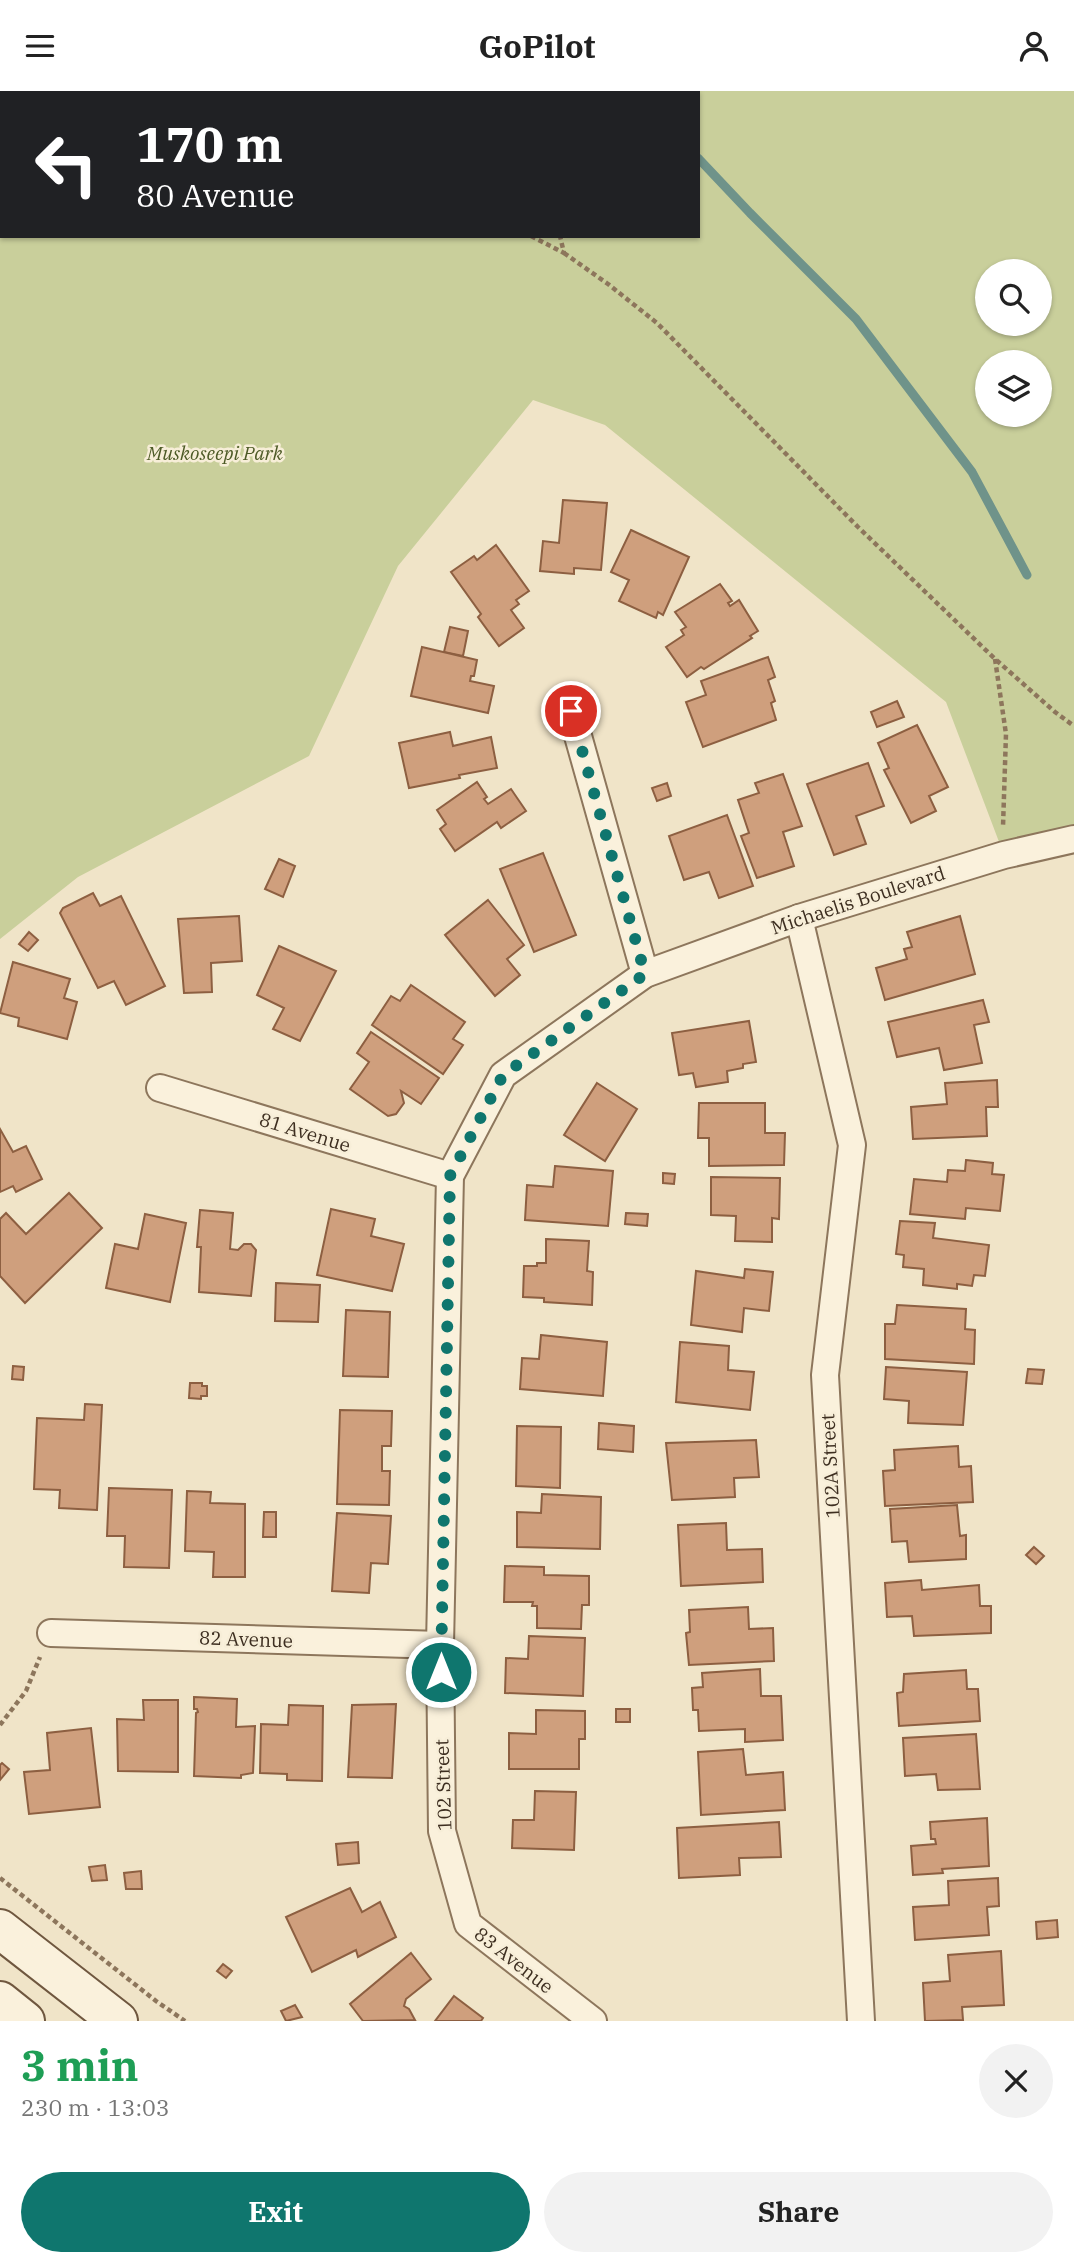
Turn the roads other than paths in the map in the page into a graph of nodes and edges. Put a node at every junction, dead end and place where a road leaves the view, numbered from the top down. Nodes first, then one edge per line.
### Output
1 (571, 711) dead end
2 (1074, 839) edge
3 (799, 918) junction
4 (645, 974) junction
5 (160, 1089) dead end
6 (450, 1176) junction
7 (51, 1633) road end
8 (440, 1645) junction
9 (468, 1924) joint
10 (0, 1929) edge
11 (0, 2001) edge
12 (25, 2021) edge
13 (118, 2021) edge
14 (593, 2021) edge
15 (862, 2021) edge

1 - 4 street
2 - 3 street, Michaelis Boulevard
3 - 4 street, Michaelis Boulevard
3 - 15 street, 102A Street
4 - 6 street, 102 Street
5 - 6 street, 81 Avenue
6 - 8 street, 102 Street
7 - 8 street, 82 Avenue
8 - 9 street, 102 Street
9 - 14 street, 83 Avenue
10 - 13 main road
11 - 12 main road

